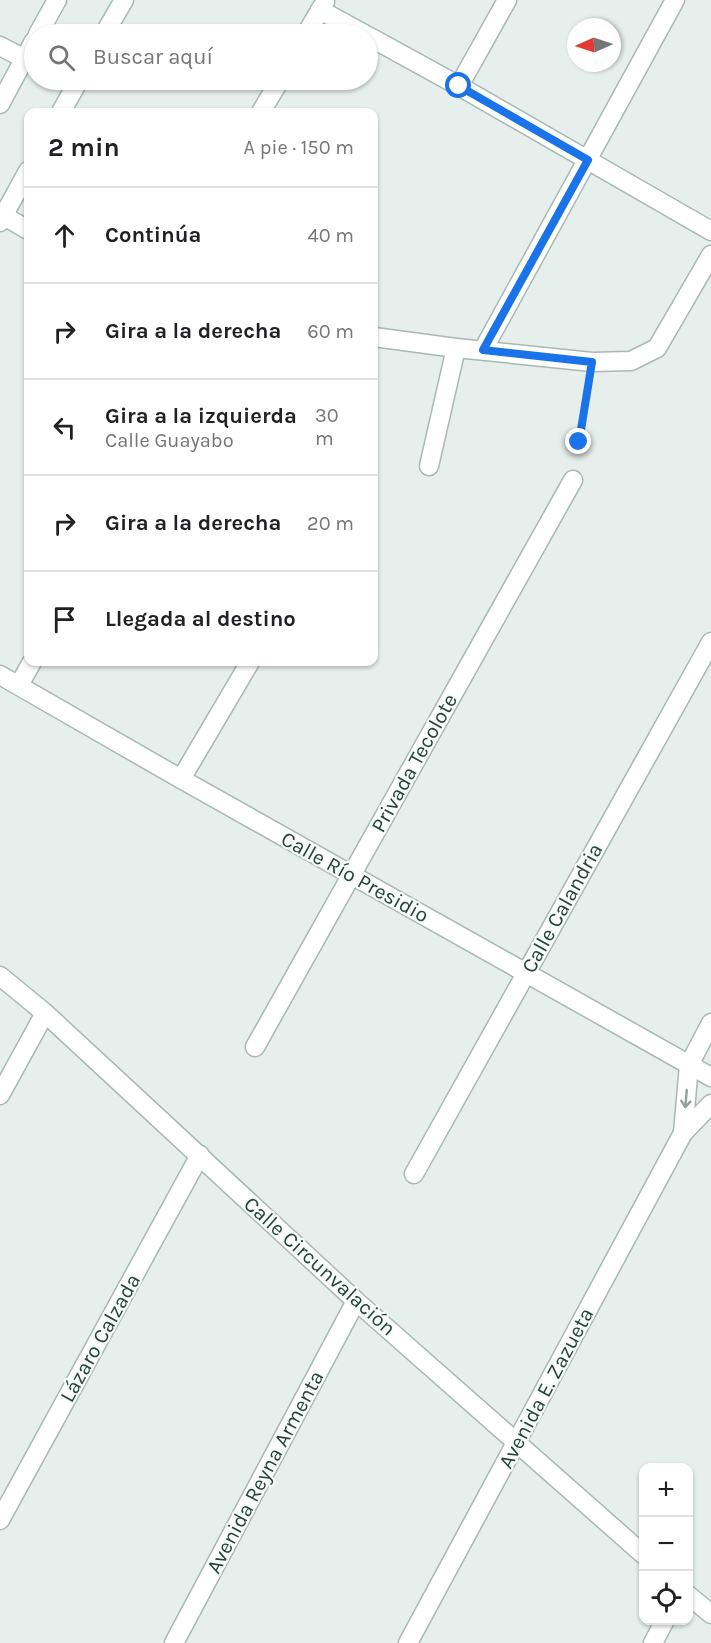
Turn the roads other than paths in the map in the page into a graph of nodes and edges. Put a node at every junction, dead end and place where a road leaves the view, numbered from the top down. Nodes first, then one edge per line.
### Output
1 (57, 0) edge
2 (124, 0) edge
3 (507, 0) edge
4 (675, 0) edge
5 (323, 5) edge
6 (44, 24) edge
7 (110, 24) edge
8 (312, 24) edge
9 (350, 24) edge
10 (378, 42) edge
11 (0, 46) edge
12 (24, 59) joint
13 (459, 86) junction
14 (74, 90) edge
15 (274, 90) edge
16 (0, 104) edge
17 (63, 108) edge
18 (263, 108) edge
19 (588, 160) junction
20 (24, 178) edge
21 (2, 219) edge
22 (24, 228) edge
23 (711, 231) edge
24 (711, 255) edge
25 (378, 338) edge
26 (456, 348) junction
27 (483, 350) junction
28 (429, 466) dead end
29 (573, 480) dead end
30 (711, 642) edge
31 (30, 666) edge
32 (248, 666) edge
33 (0, 675) edge
34 (19, 685) junction
35 (182, 779) junction
36 (352, 875) junction
37 (526, 973) junction
38 (0, 976) edge
39 (45, 1013) junction
40 (711, 1023) edge
41 (255, 1047) dead end
42 (689, 1065) junction
43 (711, 1077) edge
44 (0, 1095) edge
45 (711, 1104) edge
46 (683, 1133) junction
47 (200, 1155) junction
48 (414, 1174) dead end
49 (356, 1301) junction
50 (517, 1442) junction
51 (0, 1520) edge
52 (639, 1551) edge
53 (693, 1599) edge
54 (711, 1614) edge
55 (662, 1625) edge
56 (174, 1643) edge
57 (408, 1643) edge
58 (653, 1643) edge

1 - 6 street
2 - 7 street
3 - 13 street
4 - 19 street
5 - 8 street
5 - 9 street
10 - 13 street
11 - 12 street
12 - 16 street
13 - 19 street
14 - 17 street
15 - 18 street
19 - 23 street
19 - 27 street
20 - 21 street
21 - 22 street
24 - 27 street
25 - 26 street
26 - 27 street
26 - 28 street
29 - 36 street, Privada Tecolote
30 - 37 street, Calle Calandria
31 - 34 street
32 - 35 street
33 - 34 street, Calle Río Presidio
34 - 35 street, Calle Río Presidio
35 - 36 street, Calle Río Presidio
36 - 37 street, Calle Río Presidio
36 - 41 street, Privada Tecolote
37 - 42 street, Calle Río Presidio
37 - 48 street, Calle Calandria
38 - 39 street, Calle Circunvalación
39 - 44 street
39 - 47 street, Calle Circunvalación
40 - 42 street
42 - 43 street, Calle Río Presidio
42 -> 46 street, Avenida E. Zazueta
45 - 46 street, Avenida E. Zazueta
46 - 50 street, Avenida E. Zazueta
47 - 49 street, Calle Circunvalación
47 - 51 street, Lázaro Calzada
49 - 50 street, Calle Circunvalación
49 - 56 street, Avenida Reyna Armenta
50 - 52 street, Calle Circunvalación
50 - 57 street, Avenida E. Zazueta
53 - 54 street
55 - 58 street

